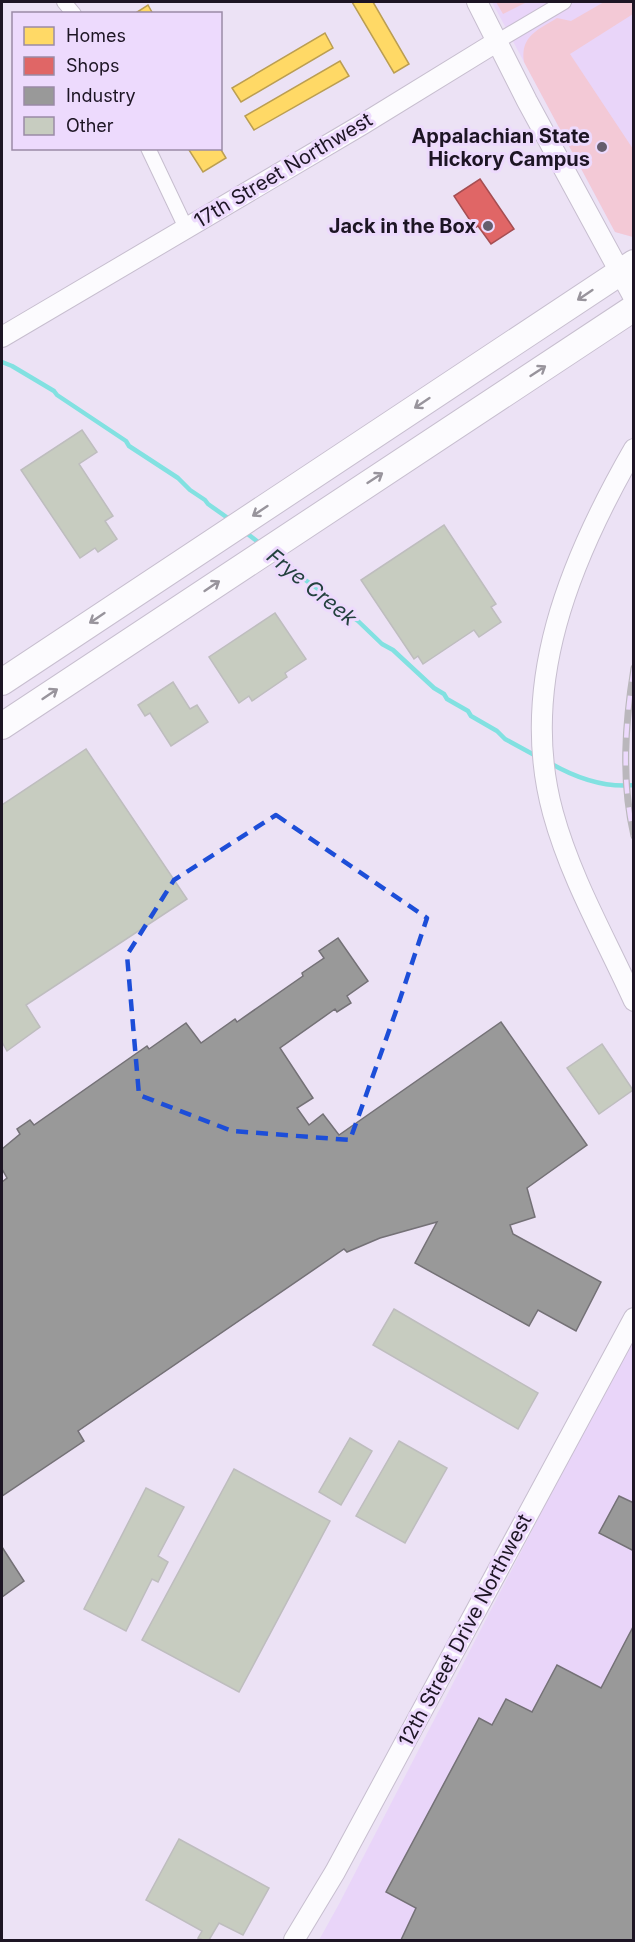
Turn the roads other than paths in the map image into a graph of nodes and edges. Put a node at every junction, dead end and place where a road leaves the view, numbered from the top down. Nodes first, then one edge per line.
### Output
1 (477, 2) edge
2 (564, 2) edge
3 (498, 41) junction
4 (149, 150) edge
5 (186, 228) junction
6 (626, 268) edge
7 (633, 298) edge
8 (633, 308) edge
9 (2, 337) edge
10 (633, 449) edge
11 (2, 682) edge
12 (2, 726) edge
13 (633, 1001) edge
14 (633, 1318) edge
15 (294, 1941) edge

1 - 3 street
2 - 3 street, 17th Street Northwest
3 - 5 street, 17th Street Northwest
3 - 6 street
4 - 5 street
5 - 9 street, 17th Street Northwest
6 - 7 street
6 -> 11 highway
12 -> 8 highway
10 - 13 street
14 - 15 street, 12th Street Drive Northwest

